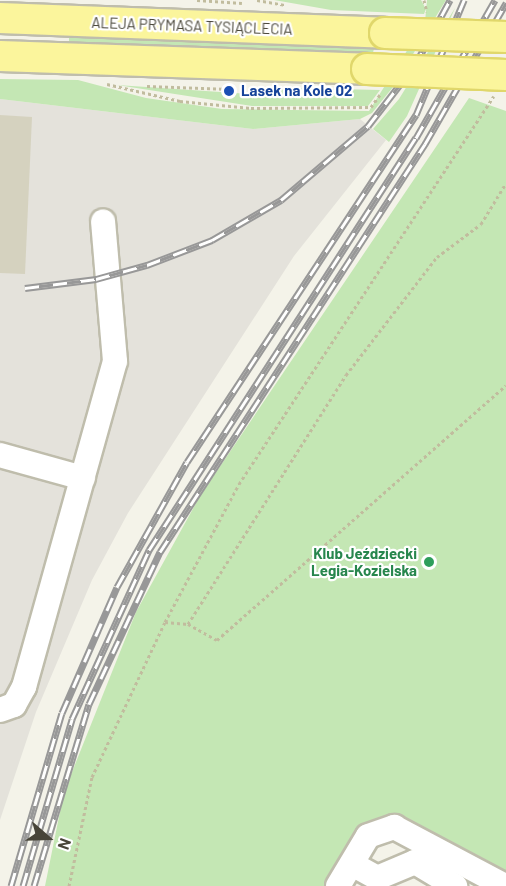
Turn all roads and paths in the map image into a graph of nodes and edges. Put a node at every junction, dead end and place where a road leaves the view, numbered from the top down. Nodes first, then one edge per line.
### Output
1 (257, 0) edge
2 (292, 9) dead end
3 (0, 18) edge
4 (506, 37) edge
5 (0, 56) edge
6 (506, 75) edge
7 (506, 96) edge
8 (506, 183) edge
9 (103, 222) dead end
10 (506, 385) edge
11 (0, 455) edge
12 (83, 478) junction
13 (165, 622) junction
14 (188, 624) junction
15 (0, 710) edge
16 (352, 864) junction
17 (69, 886) edge
18 (338, 886) edge
19 (455, 886) edge
20 (505, 886) edge

1 - 2 path
3 - 4 main road, ALEJA PRYMASA TYSIĄCLECIA, bridge
5 - 6 main road, bridge
7 - 13 path
8 - 14 path
9 - 12 street
10 - 14 path
11 - 12 street
12 - 15 street
13 - 14 path
13 - 17 path
16 - 18 street
16 - 19 street
16 - 20 street

